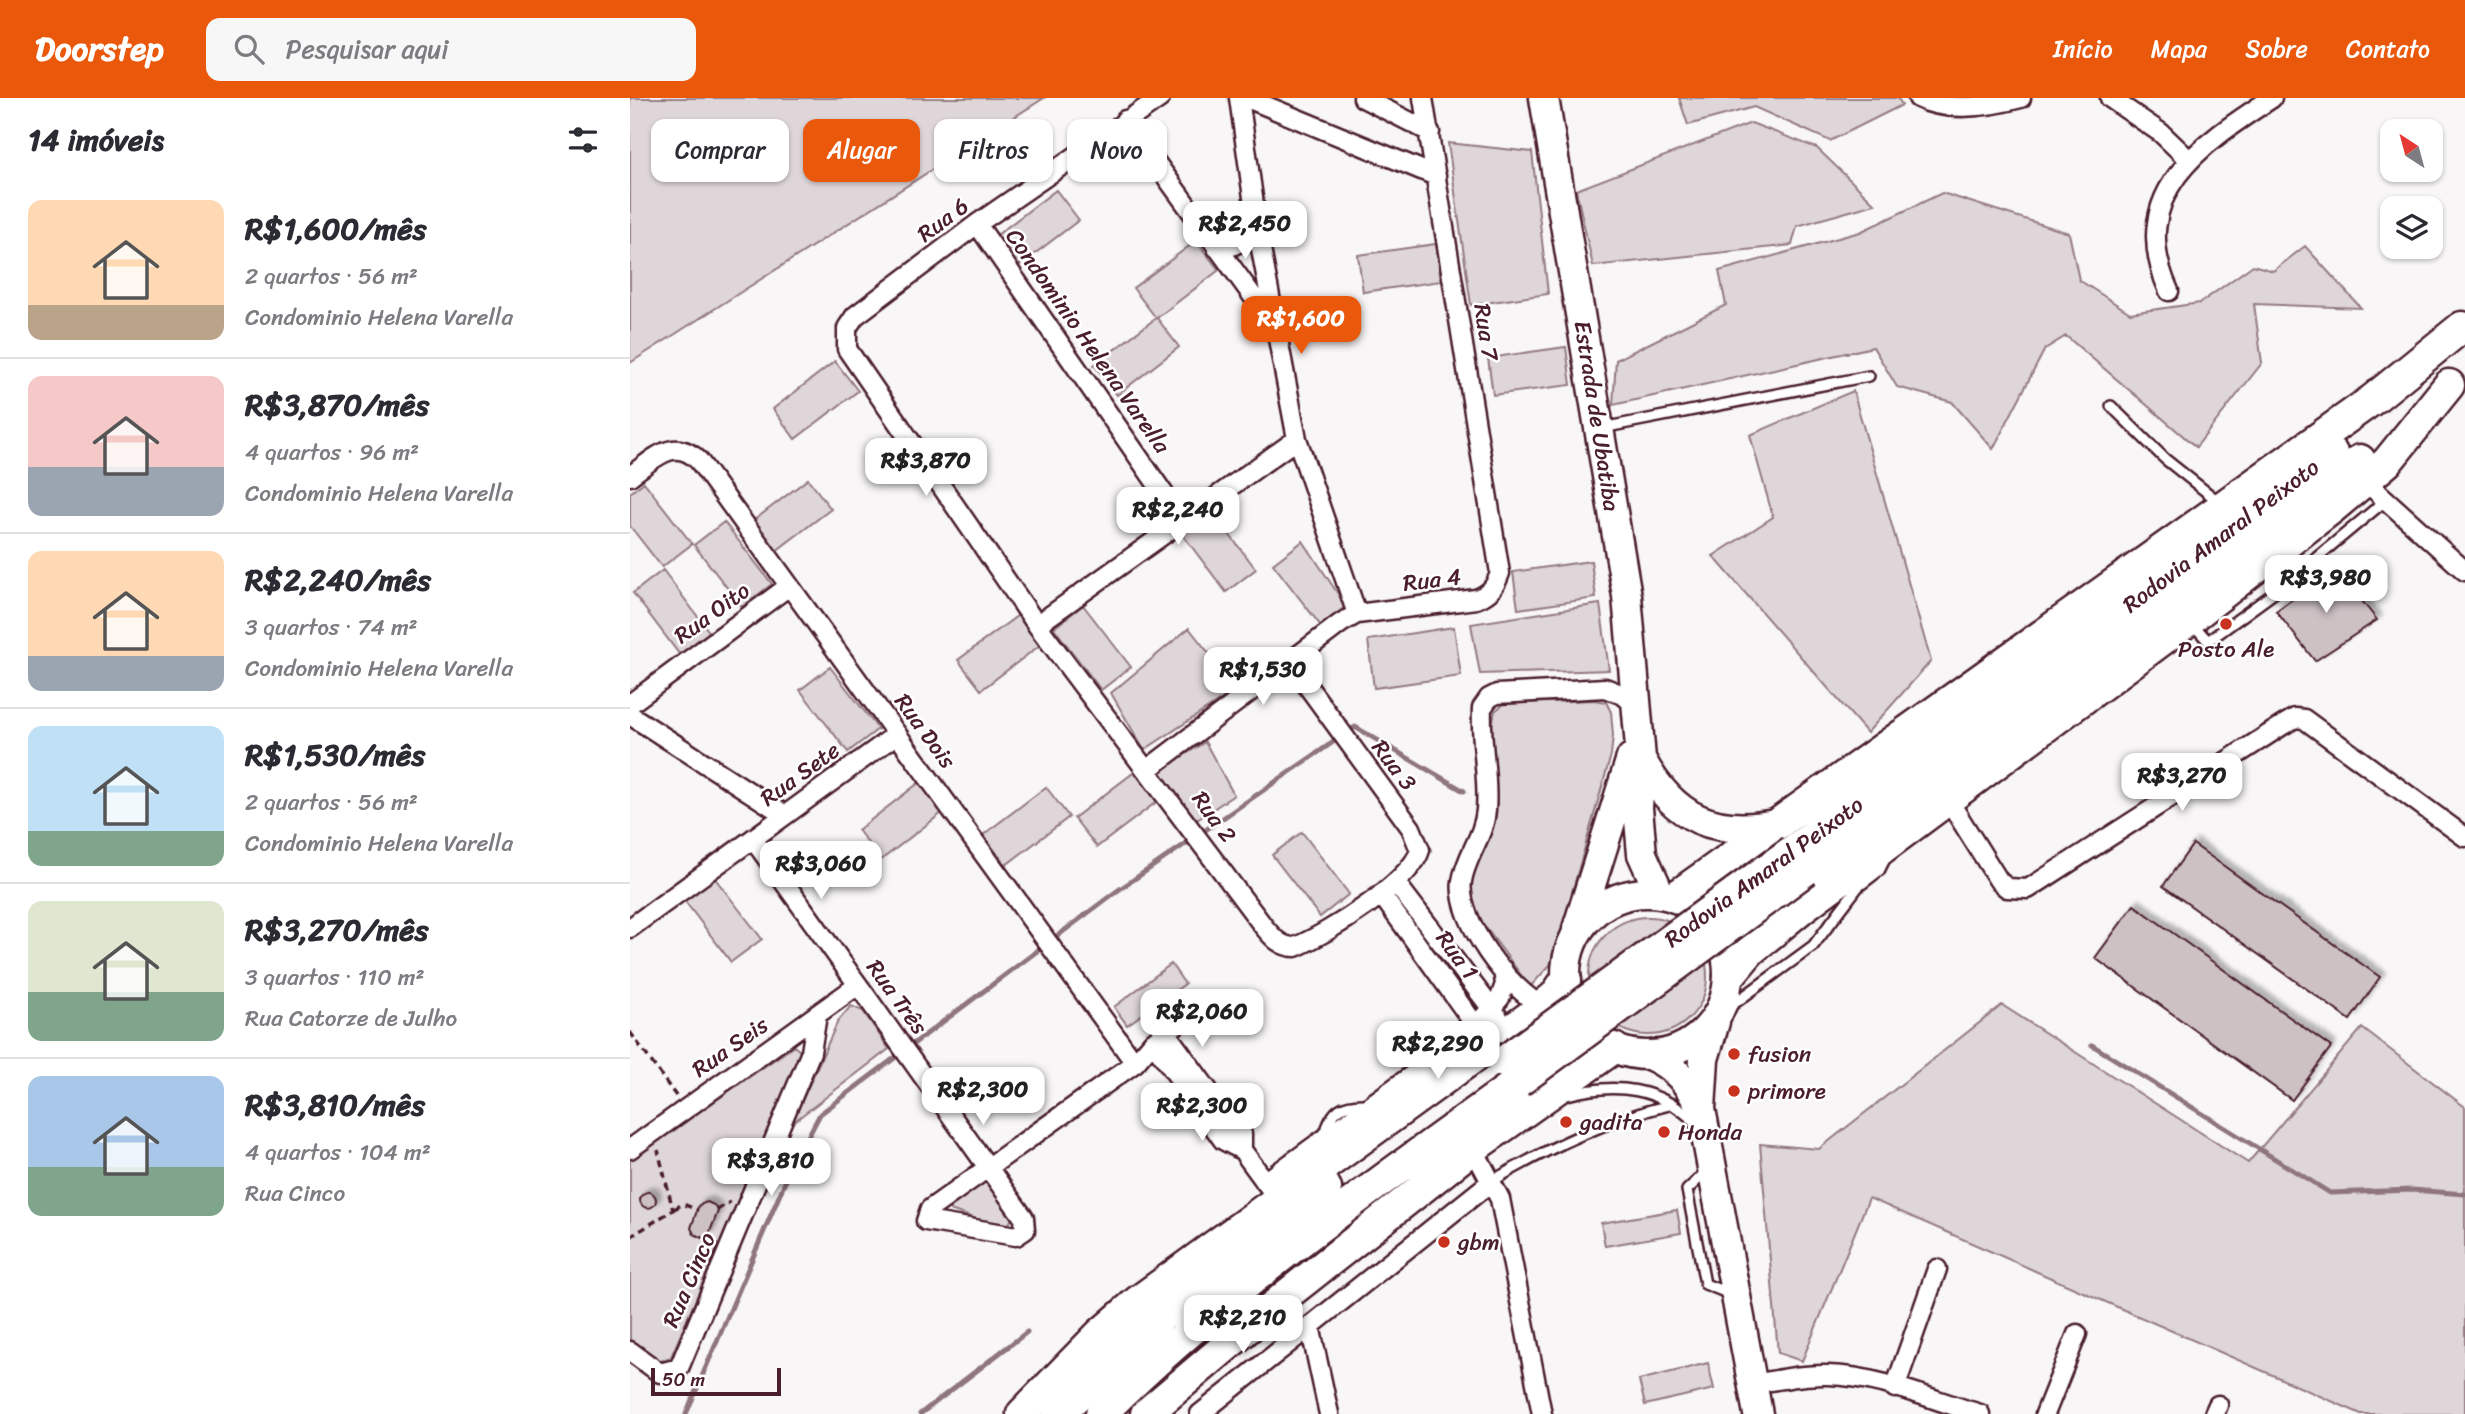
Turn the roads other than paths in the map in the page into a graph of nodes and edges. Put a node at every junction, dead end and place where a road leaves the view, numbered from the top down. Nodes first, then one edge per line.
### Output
1 (1160, 98) edge
2 (1239, 98) edge
3 (1247, 98) edge
4 (1363, 98) edge
5 (1423, 98) edge
6 (1544, 98) edge
7 (1918, 98) edge
8 (2021, 98) edge
9 (2110, 98) edge
10 (2272, 98) edge
11 (1269, 107) junction
12 (1127, 119) edge
13 (1244, 130) junction
14 (1430, 132) junction
15 (2188, 159) junction
16 (1067, 161) edge
17 (1437, 176) junction
18 (1167, 178) edge
19 (977, 224) junction
20 (1258, 233) junction
21 (1217, 248) junction
22 (2169, 291) dead end
23 (2464, 326) edge
24 (1275, 327) junction
25 (1869, 376) dead end
26 (2457, 376) edge
27 (2111, 405) dead end
28 (1597, 429) junction
29 (1297, 439) junction
30 (630, 476) edge
31 (2376, 490) junction
32 (2223, 506) junction
33 (1182, 520) junction
34 (2465, 571) edge
35 (1500, 573) joint
36 (789, 586) junction
37 (1357, 614) junction
38 (1037, 625) junction
39 (1290, 662) junction
40 (630, 704) edge
41 (630, 715) edge
42 (897, 734) junction
43 (1639, 734) junction
44 (1148, 769) junction
45 (1947, 798) junction
46 (785, 815) junction
47 (1781, 823) junction
48 (1899, 834) junction
49 (2465, 837) edge
50 (753, 839) junction
51 (1799, 861) junction
52 (1389, 888) junction
53 (1667, 896) junction
54 (630, 928) edge
55 (1571, 946) junction
56 (1503, 970) junction
57 (1729, 976) junction
58 (1566, 980) junction
59 (858, 985) junction
60 (1543, 1006) junction
61 (1191, 1014) dead end
62 (817, 1015) junction
63 (1717, 1016) junction
64 (1504, 1019) junction
65 (1159, 1038) junction
66 (1614, 1048) junction
67 (1496, 1055) junction
68 (1649, 1055) junction
69 (1135, 1063) junction
70 (1373, 1104) junction
71 (1674, 1104) junction
72 (1405, 1107) junction
73 (1701, 1109) junction
74 (1523, 1111) junction
75 (1324, 1140) junction
76 (1242, 1142) junction
77 (630, 1149) edge
78 (1473, 1149) junction
79 (1709, 1154) junction
80 (988, 1168) junction
81 (1316, 1170) junction
82 (1492, 1181) junction
83 (1271, 1190) junction
84 (1937, 1269) dead end
85 (1310, 1326) junction
86 (2077, 1334) dead end
87 (630, 1351) edge
88 (1753, 1384) junction
89 (1895, 1388) junction
90 (1022, 1414) edge
91 (1058, 1414) edge
92 (1101, 1414) edge
93 (1146, 1414) edge
94 (1200, 1414) edge
95 (1329, 1414) edge
96 (1542, 1414) edge
97 (1758, 1414) edge
98 (1980, 1414) edge
99 (2045, 1414) edge

1 - 12 street, Rua 6
2 - 13 street
3 - 11 street
4 - 14 street
5 - 14 street, Rua 7
6 - 28 main road, Estrada de Ubatiba
7 - 8 street
9 - 15 street
10 - 15 street
11 - 13 street
11 - 17 street
13 - 20 street
14 - 17 street, Rua 7
15 - 22 street
16 - 19 street, Rua 6
17 - 35 street, Rua 7
18 - 21 street
19 - 33 street, Condominio Helena Varella
19 - 38 street, Rua 6
20 - 21 street
20 - 24 street
21 - 24 street
23 - 32 highway
23 - 51 highway, Rodovia Amaral Peixoto
24 - 29 street
25 - 28 lane
26 - 31 highway
26 - 51 highway, Rodovia Amaral Peixoto
27 - 32 lane
28 - 43 main road, Estrada de Ubatiba
29 - 33 street
29 - 37 street
30 - 36 street, Rua Dois
31 - 34 street
31 - 45 highway
32 - 47 highway
33 - 38 street
35 - 37 street, Rua 4
36 - 40 street, Rua Oito
36 - 42 street, Rua Dois
37 - 39 street
38 - 44 street, Rua 2
39 - 44 street
39 - 52 street, Rua 3
41 - 46 street
42 - 46 street, Rua Sete
42 - 69 street, Rua Dois
43 - 47 main road
43 - 53 main road, Estrada de Ubatiba
43 - 55 main road, Estrada de Ubatiba
43 - 56 street
44 - 52 street, Rua 2
45 - 48 highway
45 - 49 street
46 - 50 street, Rua Sete
47 - 53 highway
48 - 57 highway
48 - 63 lane
50 - 54 street, Rua Sete
50 - 59 street, Rua Três
51 - 67 highway, Rodovia Amaral Peixoto, bridge
52 - 64 street, Rua 1
52 - 67 street, Rua 1
53 - 55 main road
53 - 57 main road
55 - 58 main road
56 - 60 street
56 - 64 street
57 - 63 main road
58 - 60 highway
58 - 66 main road
59 - 62 street, Rua Seis
59 - 80 street, Rua Três
60 - 64 highway
61 - 65 street
62 - 77 street, Rua Seis
62 - 87 street, Rua Cinco
63 - 68 main road
63 - 73 main road
64 - 67 highway
65 - 69 street
65 - 76 street
65 - 76 street
66 - 68 main road
66 - 74 highway
67 - 70 street
67 - 72 highway
67 - 91 highway, Rodovia Amaral Peixoto
67 - 92 highway, Rodovia Amaral Peixoto
68 - 73 main road
69 - 80 street
70 - 72 lane
70 - 75 street
71 - 74 lane
71 - 79 lane
71 - 82 lane
72 - 81 highway
73 - 79 main road
74 - 78 highway
75 - 81 lane
75 - 83 street
76 - 83 street
78 - 82 street
78 - 93 highway
79 - 88 main road
80 - 80 street, Rua Três
81 - 83 highway
82 - 85 street
82 - 96 street
83 - 90 highway
84 - 89 street
85 - 94 street
85 - 95 street
86 - 99 street
88 - 89 street
88 - 97 main road
89 - 98 street

